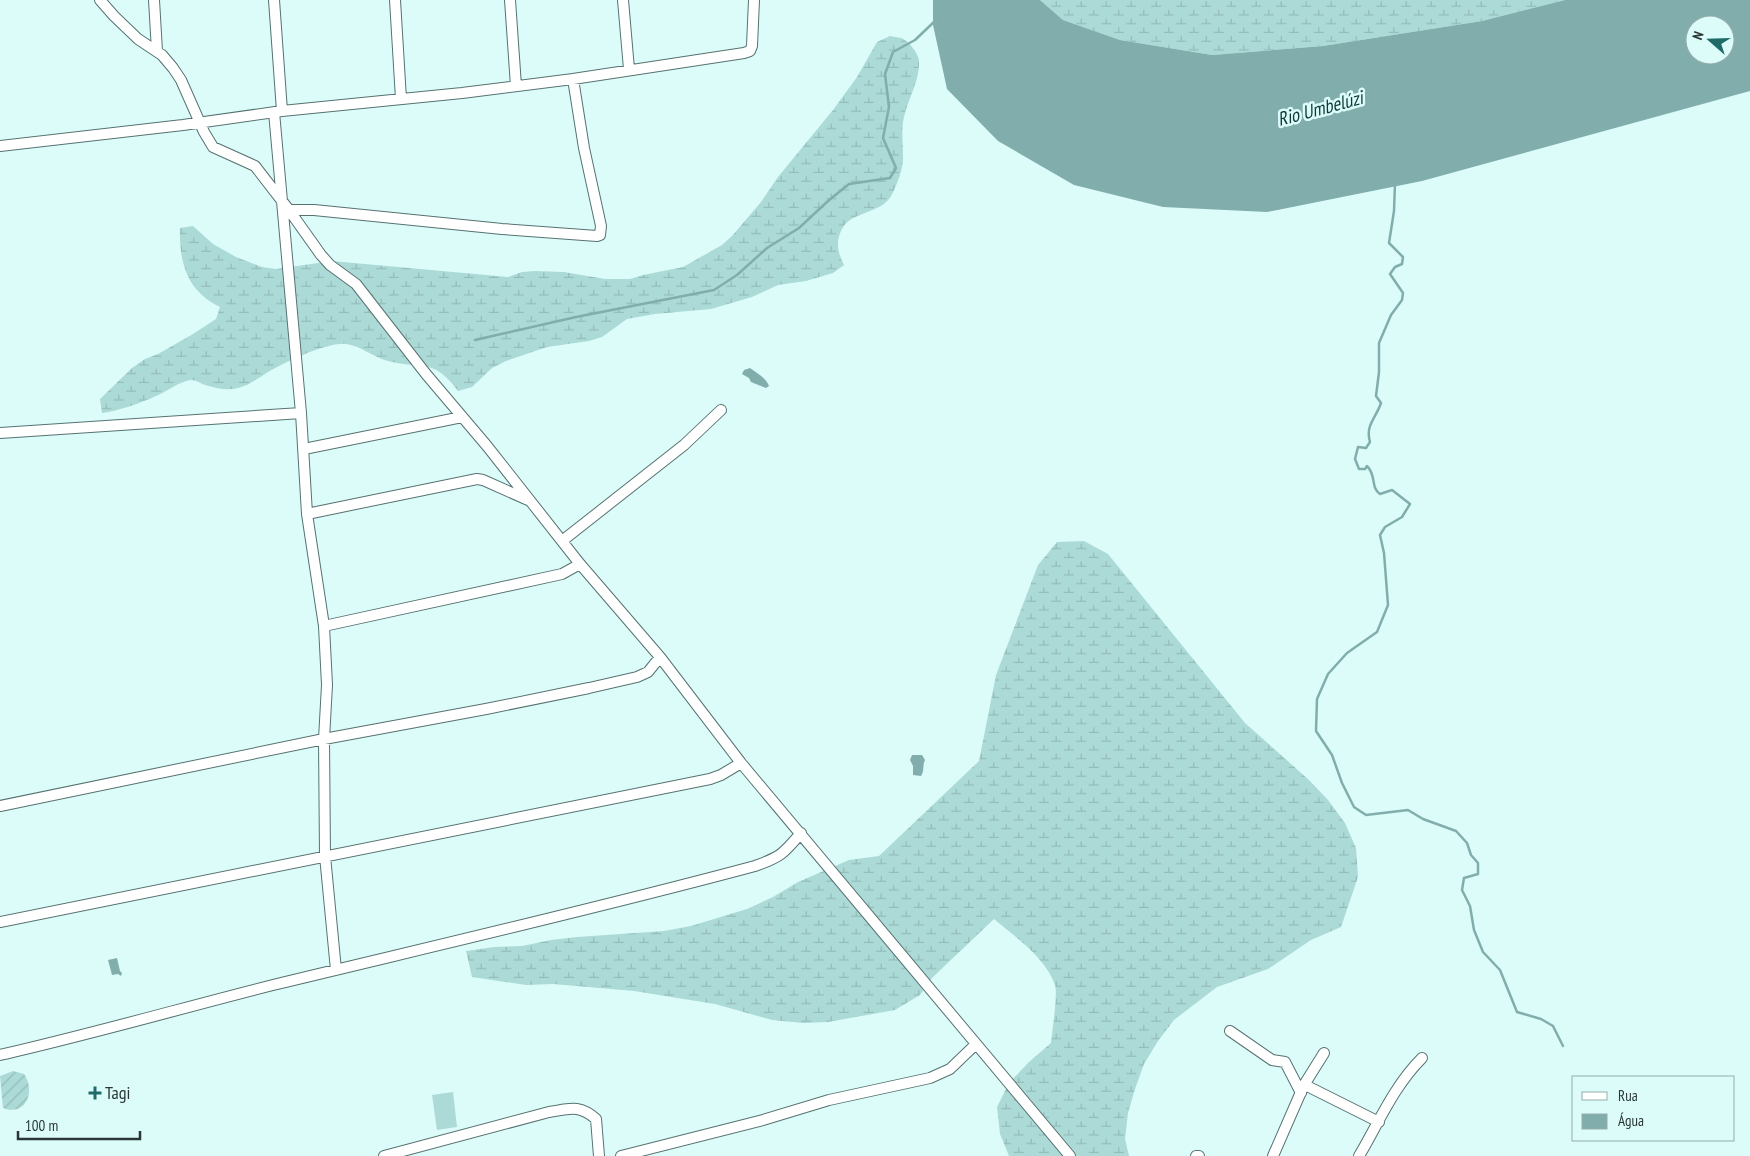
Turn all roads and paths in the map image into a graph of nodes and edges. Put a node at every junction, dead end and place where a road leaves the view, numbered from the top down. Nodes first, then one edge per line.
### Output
1 (100, 0) edge
2 (154, 0) edge
3 (274, 0) edge
4 (395, 0) edge
5 (510, 0) edge
6 (623, 0) edge
7 (754, 0) edge
8 (157, 51) junction
9 (629, 69) junction
10 (573, 79) junction
11 (516, 86) junction
12 (402, 98) junction
13 (278, 111) junction
14 (201, 123) junction
15 (0, 146) edge
16 (281, 199) junction
17 (289, 210) junction
18 (721, 410) dead end
19 (301, 414) junction
20 (462, 417) junction
21 (0, 433) edge
22 (304, 449) junction
23 (531, 501) junction
24 (308, 514) junction
25 (562, 541) junction
26 (580, 564) junction
27 (324, 626) junction
28 (660, 657) junction
29 (324, 739) junction
30 (741, 762) junction
31 (0, 806) edge
32 (801, 833) junction
33 (326, 856) junction
34 (0, 922) edge
35 (336, 970) junction
36 (1230, 1031) dead end
37 (975, 1044) junction
38 (0, 1054) edge
39 (1324, 1054) dead end
40 (1422, 1058) dead end
41 (1303, 1089) junction
42 (1379, 1122) junction
43 (384, 1156) edge
44 (599, 1156) edge
45 (621, 1156) edge
46 (1070, 1156) edge
47 (1273, 1156) edge
48 (1359, 1156) edge

1 - 8 street
2 - 8 street
3 - 13 street
4 - 12 street
5 - 11 street
6 - 9 street
7 - 9 street
8 - 14 street
9 - 10 street
10 - 11 street
10 - 17 street
11 - 12 street
12 - 13 street
13 - 14 street
13 - 16 street
14 - 15 street
14 - 16 street
16 - 17 street
16 - 19 street
17 - 20 street
18 - 25 street
19 - 21 street
19 - 22 street
20 - 22 street
20 - 23 street
22 - 24 street
23 - 24 street
23 - 25 street
24 - 27 street
25 - 26 street
26 - 27 street
26 - 28 street
27 - 29 street
28 - 29 street
28 - 30 street
29 - 31 street
29 - 33 street
30 - 32 street
30 - 33 street
32 - 35 street
32 - 37 street
33 - 34 street
33 - 35 street
35 - 38 street
36 - 41 street
37 - 45 street
37 - 46 street
39 - 41 street
40 - 42 street
41 - 42 street
41 - 47 street
42 - 48 street
43 - 44 street

